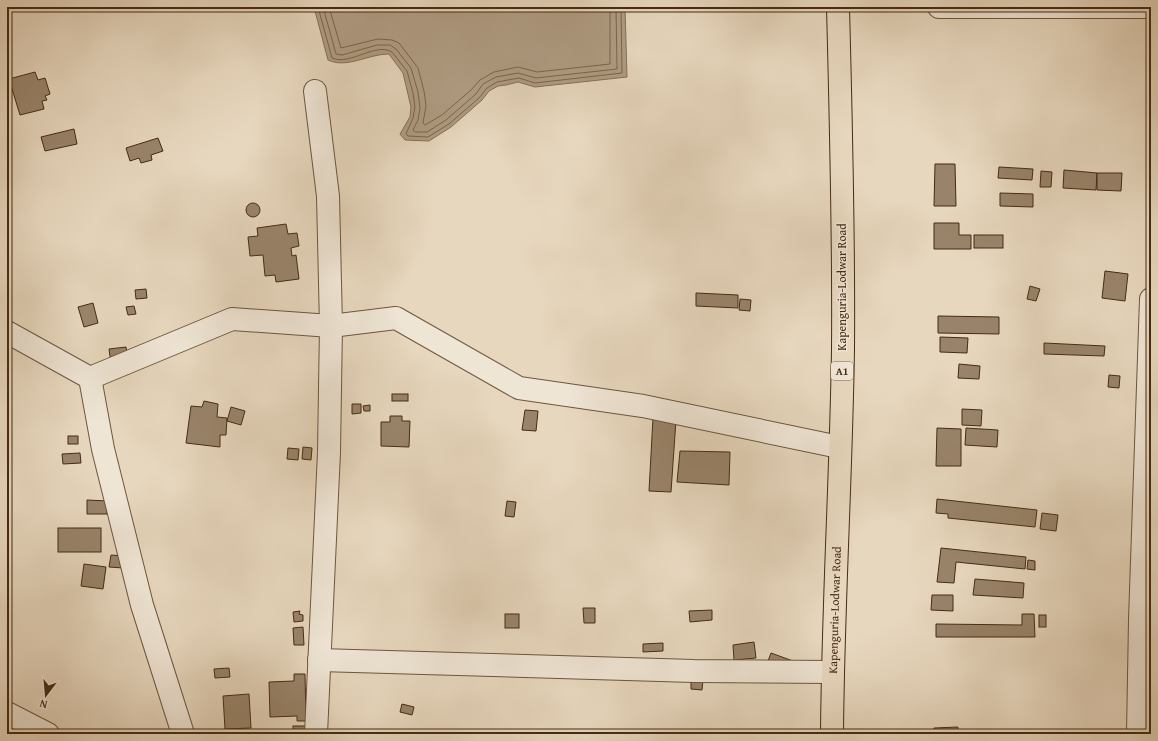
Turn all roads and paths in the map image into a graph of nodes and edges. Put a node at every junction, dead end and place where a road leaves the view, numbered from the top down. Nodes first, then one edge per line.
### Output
1 (838, 7) edge
2 (939, 7) edge
3 (966, 7) edge
4 (1151, 7) edge
5 (315, 91) dead end
6 (1151, 299) edge
7 (331, 326) junction
8 (7, 332) edge
9 (90, 378) junction
10 (840, 447) junction
11 (319, 660) junction
12 (832, 672) junction
13 (7, 713) edge
14 (48, 734) edge
15 (183, 734) edge
16 (316, 734) edge
17 (832, 734) edge
18 (1138, 734) edge

1 - 10 highway, Kapenguria-Lodwar Road / A1
2 - 3 street
3 - 4 street
5 - 7 street
6 - 18 street
7 - 9 street
7 - 10 street
7 - 11 street
8 - 9 street
9 - 15 street
10 - 12 highway, Kapenguria-Lodwar Road / A1
11 - 12 street
11 - 16 street
12 - 17 highway, Kapenguria-Lodwar Road / A1
13 - 14 street

